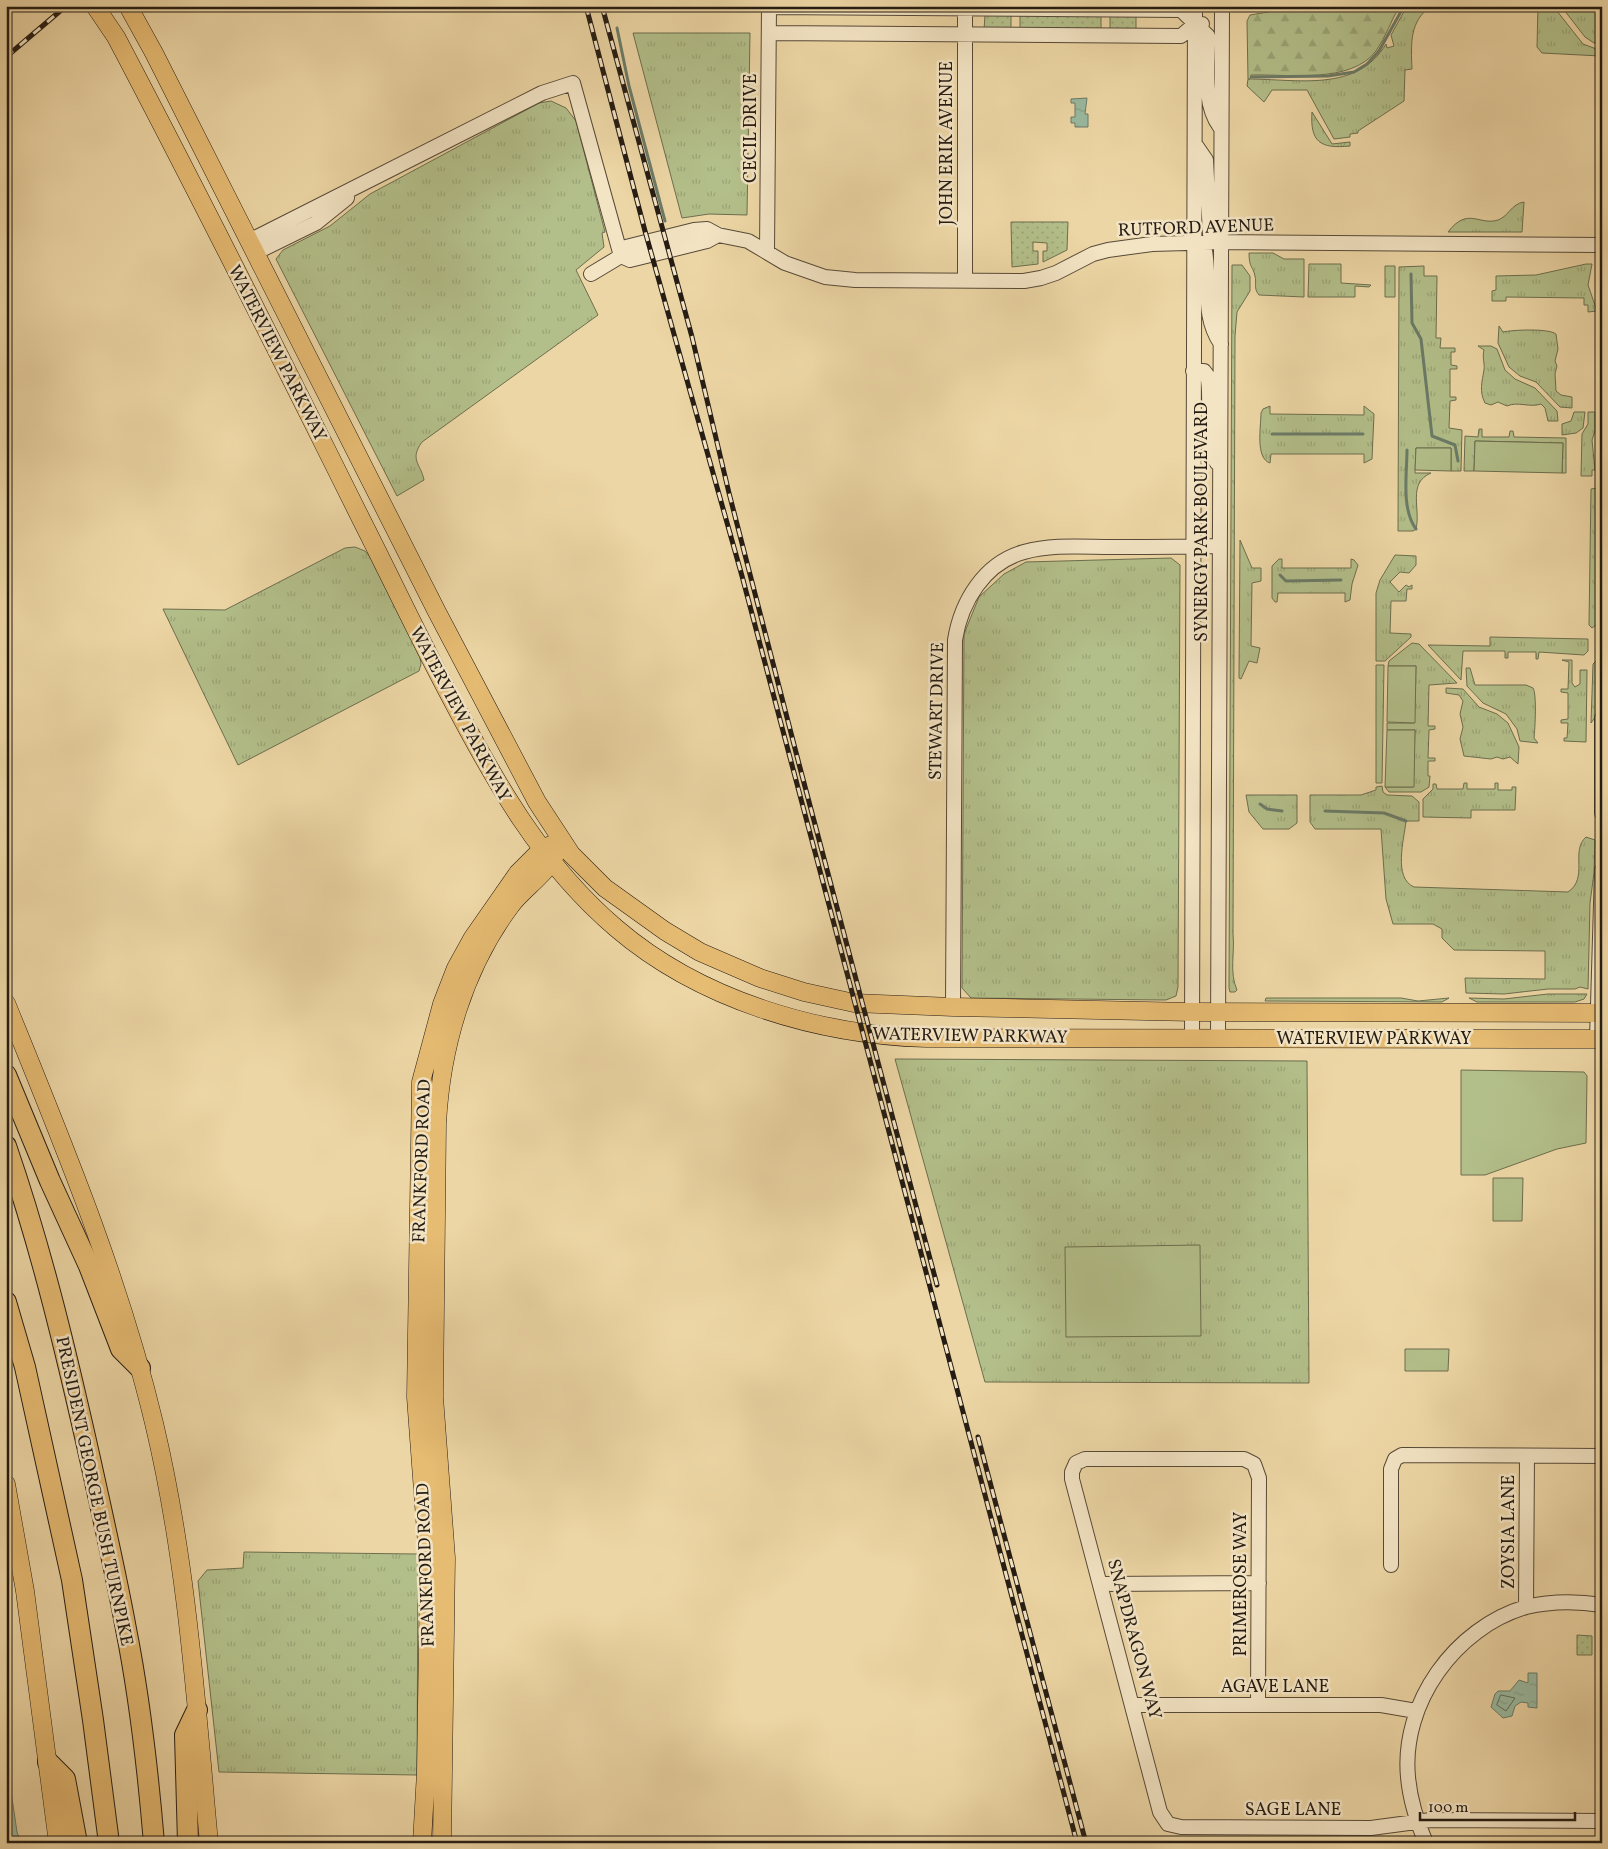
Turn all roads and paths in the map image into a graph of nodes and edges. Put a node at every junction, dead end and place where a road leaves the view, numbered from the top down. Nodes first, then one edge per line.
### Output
1 (95, 6) edge
2 (128, 6) edge
3 (1196, 6) edge
4 (1222, 6) edge
5 (769, 7) edge
6 (966, 7) edge
7 (1196, 24) junction
8 (1222, 24) junction
9 (769, 33) junction
10 (965, 34) junction
11 (1222, 129) junction
12 (1195, 144) junction
13 (1222, 242) junction
14 (1194, 243) junction
15 (1602, 245) edge
16 (252, 247) junction
17 (767, 251) junction
18 (621, 256) junction
19 (230, 258) junction
20 (591, 274) dead end
21 (965, 280) junction
22 (1221, 344) junction
23 (1193, 371) junction
24 (1220, 468) junction
25 (387, 512) junction
26 (364, 524) junction
27 (1220, 546) junction
28 (1192, 547) junction
29 (1602, 718) edge
30 (1602, 813) edge
31 (561, 841) junction
32 (541, 850) junction
33 (552, 864) junction
34 (1602, 870) edge
35 (700, 952) junction
36 (688, 976) junction
37 (6, 1003) edge
38 (952, 1007) junction
39 (1192, 1012) junction
40 (1218, 1012) junction
41 (1318, 1012) junction
42 (1600, 1013) edge
43 (1192, 1038) junction
44 (1218, 1038) junction
45 (1318, 1038) junction
46 (1600, 1039) edge
47 (6, 1075) edge
48 (6, 1146) edge
49 (6, 1302) edge
50 (425, 1363) junction
51 (140, 1368) junction
52 (1527, 1456) junction
53 (1602, 1456) edge
54 (1254, 1464) joint
55 (6, 1484) edge
56 (1391, 1565) dead end
57 (1260, 1583) junction
58 (1101, 1584) junction
59 (1602, 1605) edge
60 (1526, 1608) junction
61 (1132, 1705) junction
62 (1258, 1705) junction
63 (197, 1710) junction
64 (1416, 1711) junction
65 (48, 1762) junction
66 (1417, 1821) junction
67 (1602, 1821) edge
68 (1168, 1824) joint
69 (58, 1843) edge
70 (77, 1843) edge
71 (109, 1843) edge
72 (154, 1843) edge
73 (188, 1843) edge
74 (208, 1843) edge
75 (422, 1843) edge
76 (442, 1843) edge
77 (1426, 1843) edge

1 - 19 main road, WATERVIEW PARKWAY
2 - 16 main road, WATERVIEW PARKWAY
3 - 7 street, SYNERGY PARK BOULEVARD
4 - 8 street, SYNERGY PARK BOULEVARD
5 - 6 street
5 - 9 street, CECIL DRIVE
6 - 7 street
6 - 10 street, JOHN ERIK AVENUE
7 - 8 street
7 - 10 street
7 - 11 street
7 - 12 street, SYNERGY PARK BOULEVARD
8 - 11 street, SYNERGY PARK BOULEVARD
9 - 10 street
9 - 17 street, CECIL DRIVE
10 - 21 street, JOHN ERIK AVENUE
11 - 13 street, SYNERGY PARK BOULEVARD
12 - 13 street
12 - 14 street, SYNERGY PARK BOULEVARD
13 - 14 street, RUTFORD AVENUE
13 - 15 street, RUTFORD AVENUE
13 - 22 street, SYNERGY PARK BOULEVARD
14 - 21 street, RUTFORD AVENUE
14 - 22 street
14 - 23 street, SYNERGY PARK BOULEVARD
16 - 18 street
16 - 19 main road
16 - 25 main road, WATERVIEW PARKWAY
17 - 18 street, RUTFORD AVENUE
17 - 21 street, RUTFORD AVENUE
18 - 20 street
19 - 26 main road, WATERVIEW PARKWAY
22 - 24 street, SYNERGY PARK BOULEVARD
23 - 24 street
23 - 28 street, SYNERGY PARK BOULEVARD
24 - 27 street, SYNERGY PARK BOULEVARD
25 - 26 main road
25 - 31 main road, WATERVIEW PARKWAY
26 - 32 main road, WATERVIEW PARKWAY
27 - 28 street, STEWART DRIVE
27 - 40 street, SYNERGY PARK BOULEVARD
28 - 38 street, STEWART DRIVE
28 - 39 street, SYNERGY PARK BOULEVARD
29 - 30 street
31 - 32 main road, FRANKFORD ROAD
31 - 33 main road, FRANKFORD ROAD
31 - 35 main road, WATERVIEW PARKWAY
32 - 33 main road, WATERVIEW PARKWAY
32 - 50 main road, FRANKFORD ROAD
33 - 36 main road, WATERVIEW PARKWAY
33 - 50 main road, FRANKFORD ROAD
34 - 42 street
35 - 36 main road
35 - 38 main road, WATERVIEW PARKWAY
36 - 43 main road, WATERVIEW PARKWAY
37 - 51 main road
38 - 39 main road, WATERVIEW PARKWAY
39 - 40 main road, WATERVIEW PARKWAY
39 - 43 street, SYNERGY PARK BOULEVARD
40 - 41 main road, WATERVIEW PARKWAY
40 - 44 street, SYNERGY PARK BOULEVARD
41 - 42 main road, WATERVIEW PARKWAY
41 - 45 main road
42 - 46 street
43 - 44 main road, WATERVIEW PARKWAY
44 - 45 main road, WATERVIEW PARKWAY
45 - 46 main road, WATERVIEW PARKWAY
47 - 51 highway
48 - 72 highway, PRESIDENT GEORGE BUSH TURNPIKE
49 - 71 highway
50 - 75 main road, FRANKFORD ROAD
50 - 76 main road, FRANKFORD ROAD
51 - 63 main road
52 - 53 street
52 - 56 street
52 - 60 street, ZOYSIA LANE
54 - 57 street, PRIMEROSE WAY
54 - 58 street, SNAPDRAGON WAY
55 - 65 main road
57 - 58 street
57 - 62 street, PRIMEROSE WAY
58 - 61 street, SNAPDRAGON WAY
59 - 60 street
60 - 64 street
61 - 62 street, AGAVE LANE
61 - 68 street, SNAPDRAGON WAY
62 - 64 street, AGAVE LANE
63 - 73 highway
63 - 74 main road
64 - 66 street
65 - 69 main road
65 - 70 highway
66 - 67 street, SAGE LANE
66 - 68 street, SAGE LANE
66 - 77 street

